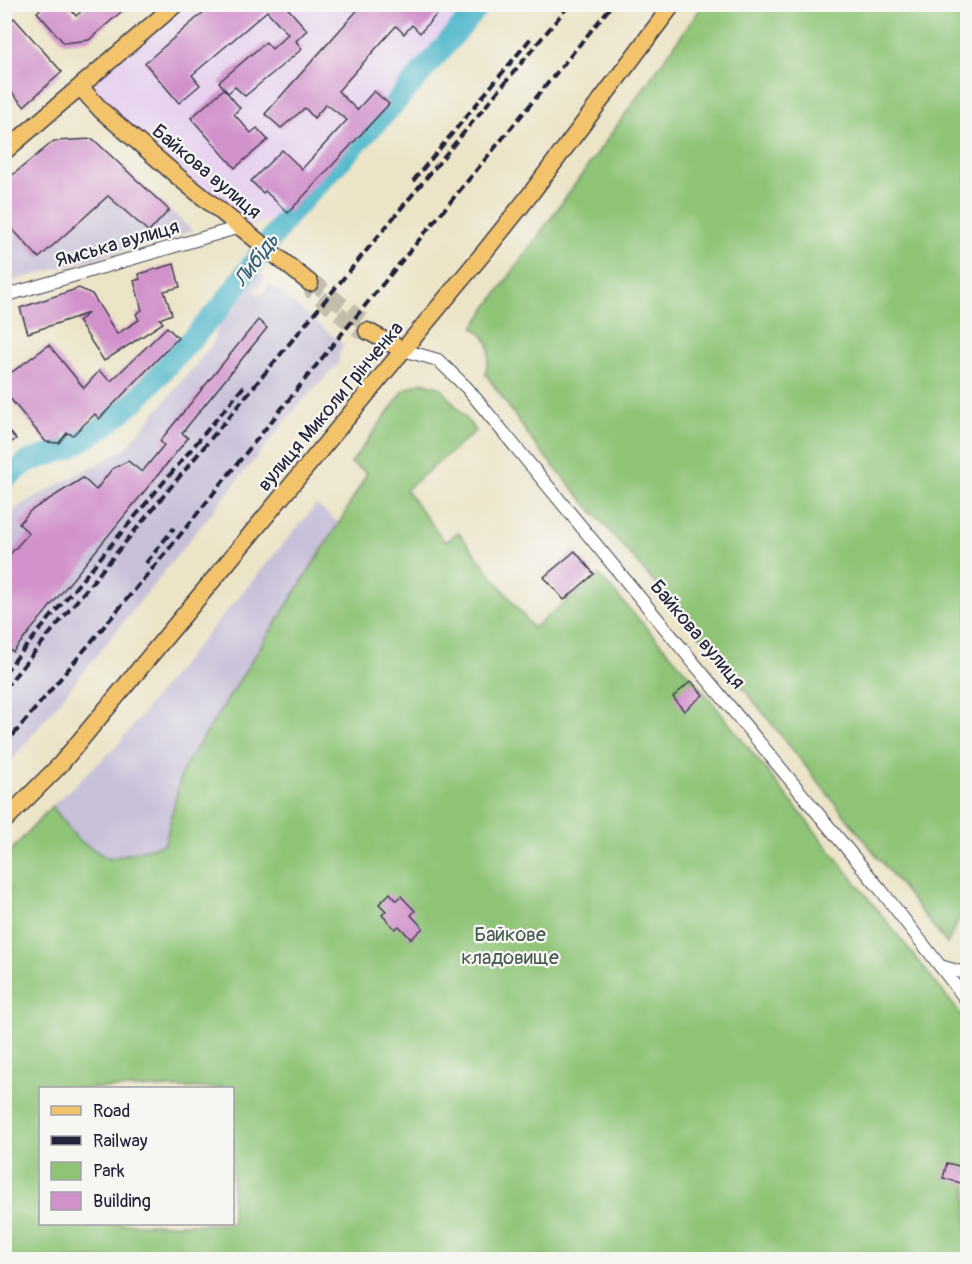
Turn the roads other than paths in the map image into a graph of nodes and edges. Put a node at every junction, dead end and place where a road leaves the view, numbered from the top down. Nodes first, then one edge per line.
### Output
1 (176, 4) edge
2 (673, 4) edge
3 (81, 88) junction
4 (4, 152) edge
5 (245, 232) junction
6 (310, 283) tunnel mouth
7 (4, 296) edge
8 (367, 331) dead end
9 (403, 350) junction
10 (4, 822) edge
11 (940, 966) junction
12 (968, 974) edge
13 (968, 1002) edge

1 - 3 main road
2 - 9 main road, вулиця Миколи Грінченка
3 - 4 main road
3 - 5 main road, Байкова вулиця
5 - 6 main road, Байкова вулиця
5 - 7 street, Ямська вулиця
8 - 9 main road, Байкова вулиця
9 - 10 main road, вулиця Миколи Грінченка
9 - 11 street, Байкова вулиця
11 - 12 street
11 - 13 street, Байкова вулиця

